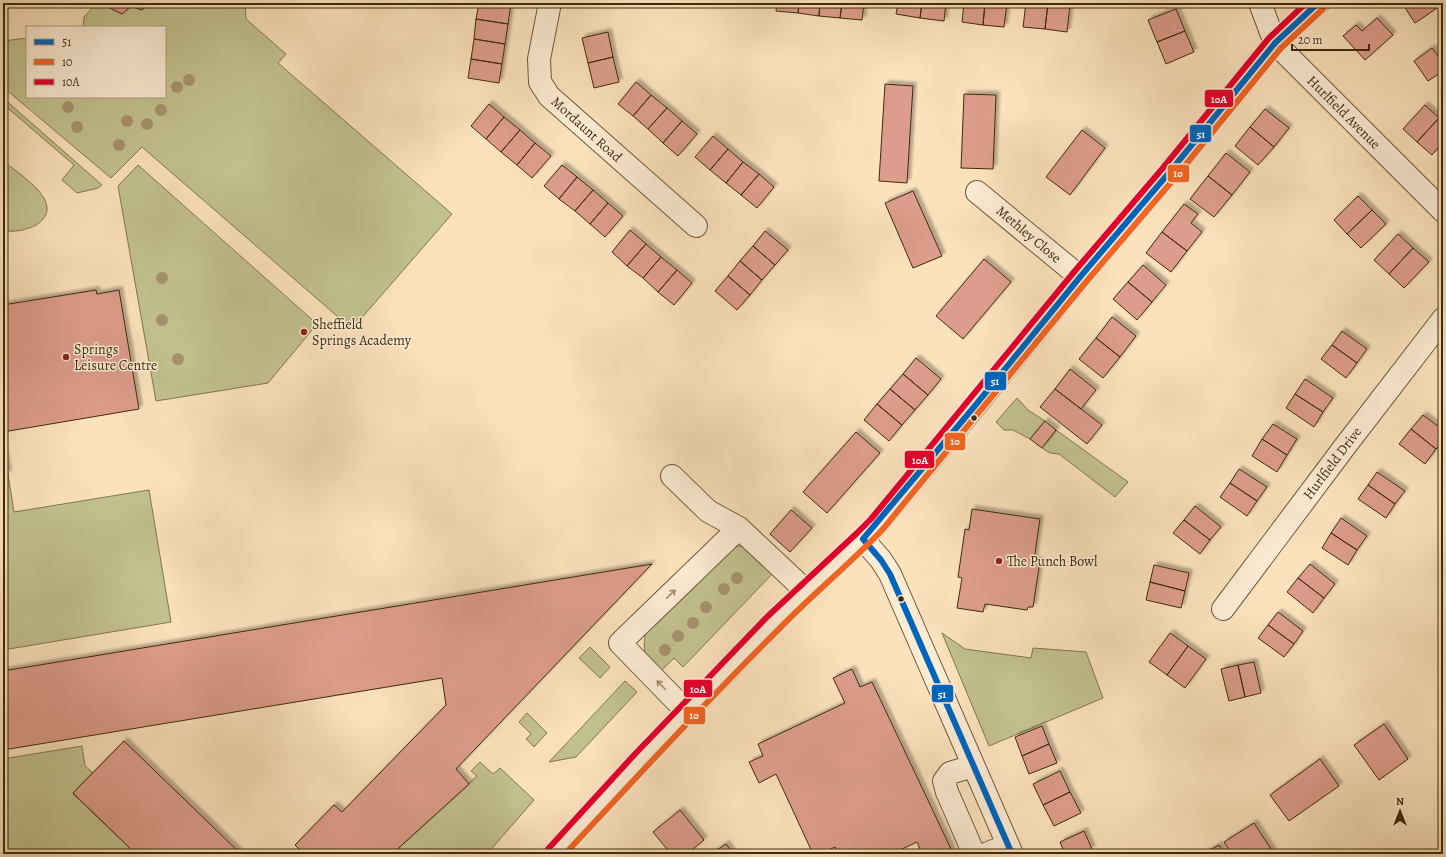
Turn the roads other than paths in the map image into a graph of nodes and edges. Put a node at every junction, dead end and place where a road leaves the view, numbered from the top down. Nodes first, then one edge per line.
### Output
1 (550, 3) edge
2 (1260, 3) edge
3 (1318, 3) edge
4 (1275, 43) junction
5 (977, 192) dead end
6 (1443, 211) edge
7 (696, 226) dead end
8 (1080, 277) junction
9 (1443, 319) edge
10 (672, 476) dead end
11 (739, 528) junction
12 (863, 539) junction
13 (806, 591) junction
14 (1223, 609) dead end
15 (688, 713) junction
16 (973, 766) junction
17 (1010, 849) edge
18 (558, 853) edge
19 (974, 854) edge
20 (986, 854) edge

1 - 7 street, Mordaunt Road
2 - 4 street, Hurlfield Avenue
3 - 4 street
4 - 6 street, Hurlfield Avenue
4 - 8 street
5 - 8 street, Methley Close
8 - 12 street
9 - 14 street, Hurlfield Drive
10 - 11 street
11 - 13 street
15 -> 11 street
12 - 13 street
12 - 16 street
13 - 15 street
15 - 18 street
16 - 17 street
16 - 19 street
17 - 20 street

